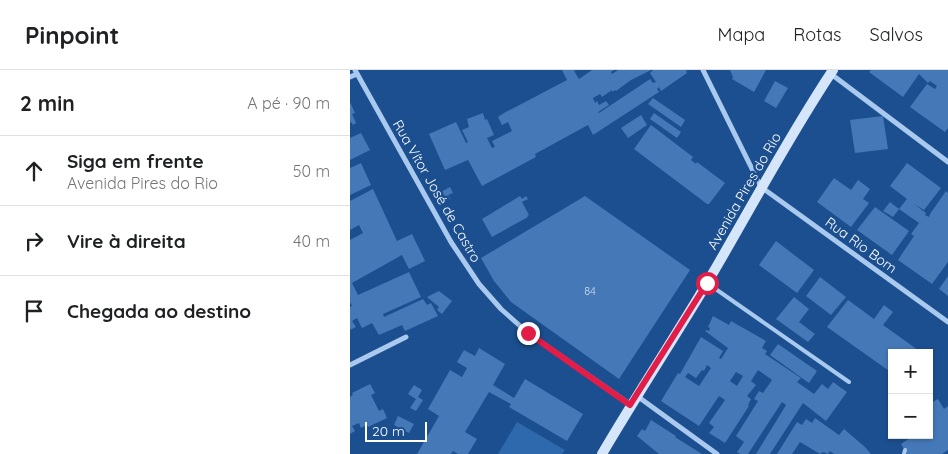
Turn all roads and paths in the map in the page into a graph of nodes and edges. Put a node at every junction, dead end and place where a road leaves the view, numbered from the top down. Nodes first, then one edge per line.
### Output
1 (703, 70) edge
2 (356, 72) edge
3 (831, 72) edge
4 (350, 78) edge
5 (948, 162) edge
6 (762, 187) junction
7 (707, 283) junction
8 (948, 322) edge
9 (406, 337) dead end
10 (350, 365) edge
11 (849, 382) dead end
12 (634, 400) junction
13 (602, 454) edge
14 (716, 454) edge

1 - 6 street
2 - 4 street
2 - 12 street, Rua Vítor José de Castro
3 - 5 street
3 - 6 main road, Avenida Pires do Rio
6 - 7 main road, Avenida Pires do Rio
6 - 8 street, Rua Rio Bom
7 - 11 lane
7 - 12 main road, Avenida Pires do Rio
9 - 10 street
12 - 13 main road, Avenida Pires do Rio
12 - 14 street, Rua Vítor José de Castro

